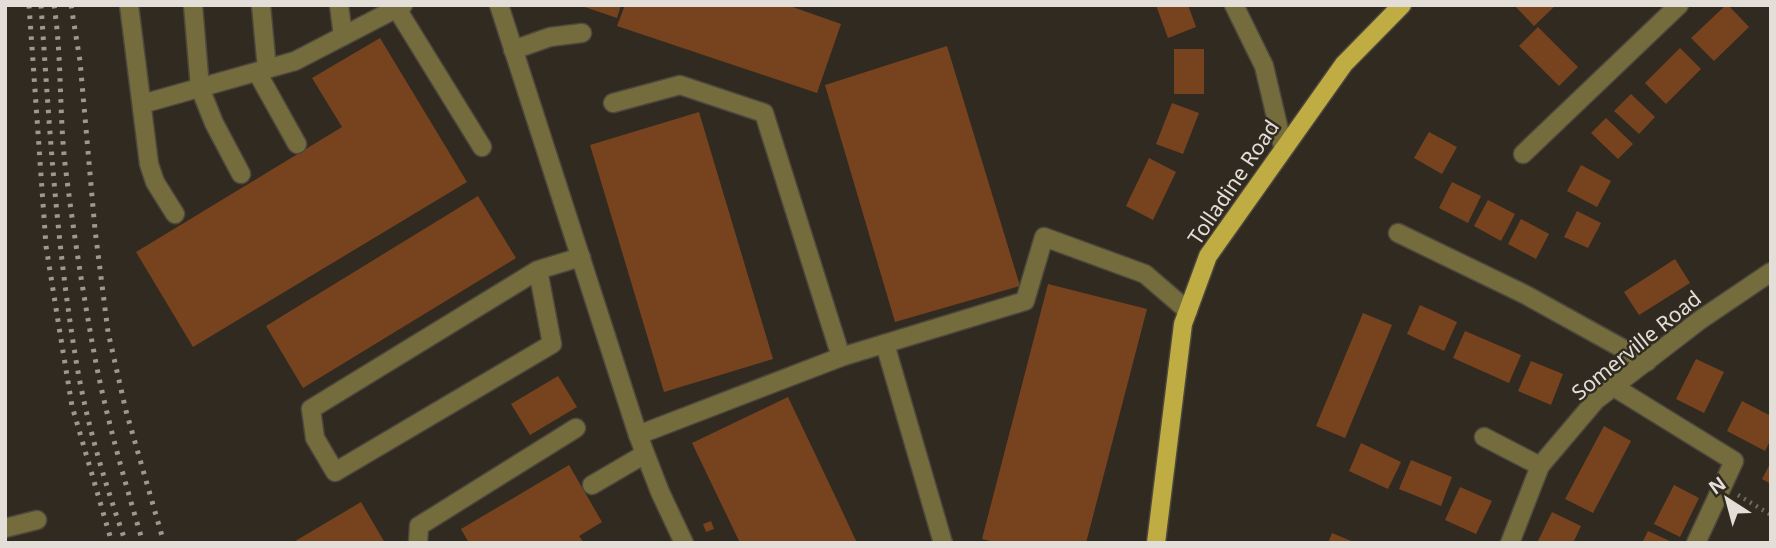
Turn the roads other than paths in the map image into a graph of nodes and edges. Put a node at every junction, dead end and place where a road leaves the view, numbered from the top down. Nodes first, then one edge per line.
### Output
1 (130, 5) edge
2 (193, 5) edge
3 (261, 5) edge
4 (339, 5) edge
5 (499, 5) edge
6 (1234, 5) edge
7 (1402, 5) edge
8 (1679, 5) edge
9 (400, 7) edge
10 (582, 33) dead end
11 (343, 36) junction
12 (513, 50) junction
13 (262, 70) junction
14 (200, 88) junction
15 (613, 103) dead end
16 (142, 104) junction
17 (297, 144) dead end
18 (482, 147) dead end
19 (1283, 148) junction
20 (1523, 154) dead end
21 (241, 174) dead end
22 (174, 214) dead end
23 (1398, 233) dead end
24 (581, 257) junction
25 (538, 270) junction
26 (1771, 272) edge
27 (1188, 311) junction
28 (885, 344) junction
29 (841, 357) junction
30 (1647, 362) junction
31 (1614, 387) junction
32 (576, 428) dead end
33 (638, 436) junction
34 (1484, 437) dead end
35 (645, 454) junction
36 (1540, 466) junction
37 (592, 485) dead end
38 (37, 520) dead end
39 (5, 528) edge
40 (418, 543) edge
41 (684, 543) edge
42 (943, 543) edge
43 (1156, 543) edge
44 (1510, 543) edge
45 (1696, 543) edge

1 - 16 street
2 - 14 street
3 - 13 street
4 - 11 street
5 - 12 street
6 - 19 street
7 - 19 main road, Tolladine Road
8 - 20 street
9 - 11 street
9 - 18 street
10 - 12 street
11 - 13 street
12 - 24 street
13 - 14 street
13 - 17 street
14 - 16 street
14 - 21 street
15 - 29 street
16 - 22 street
19 - 27 main road, Tolladine Road
23 - 30 street
24 - 25 street
24 - 33 street
25 - 25 street
26 - 30 street, Somerville Road
27 - 28 street
27 - 43 main road, Tolladine Road
28 - 29 street
28 - 42 street
29 - 33 street
30 - 31 street, Somerville Road
31 - 36 street, Somerville Road
31 - 45 street
32 - 40 street
33 - 35 street
34 - 36 street
35 - 37 street
35 - 41 street
36 - 44 street, Somerville Road
38 - 39 street

